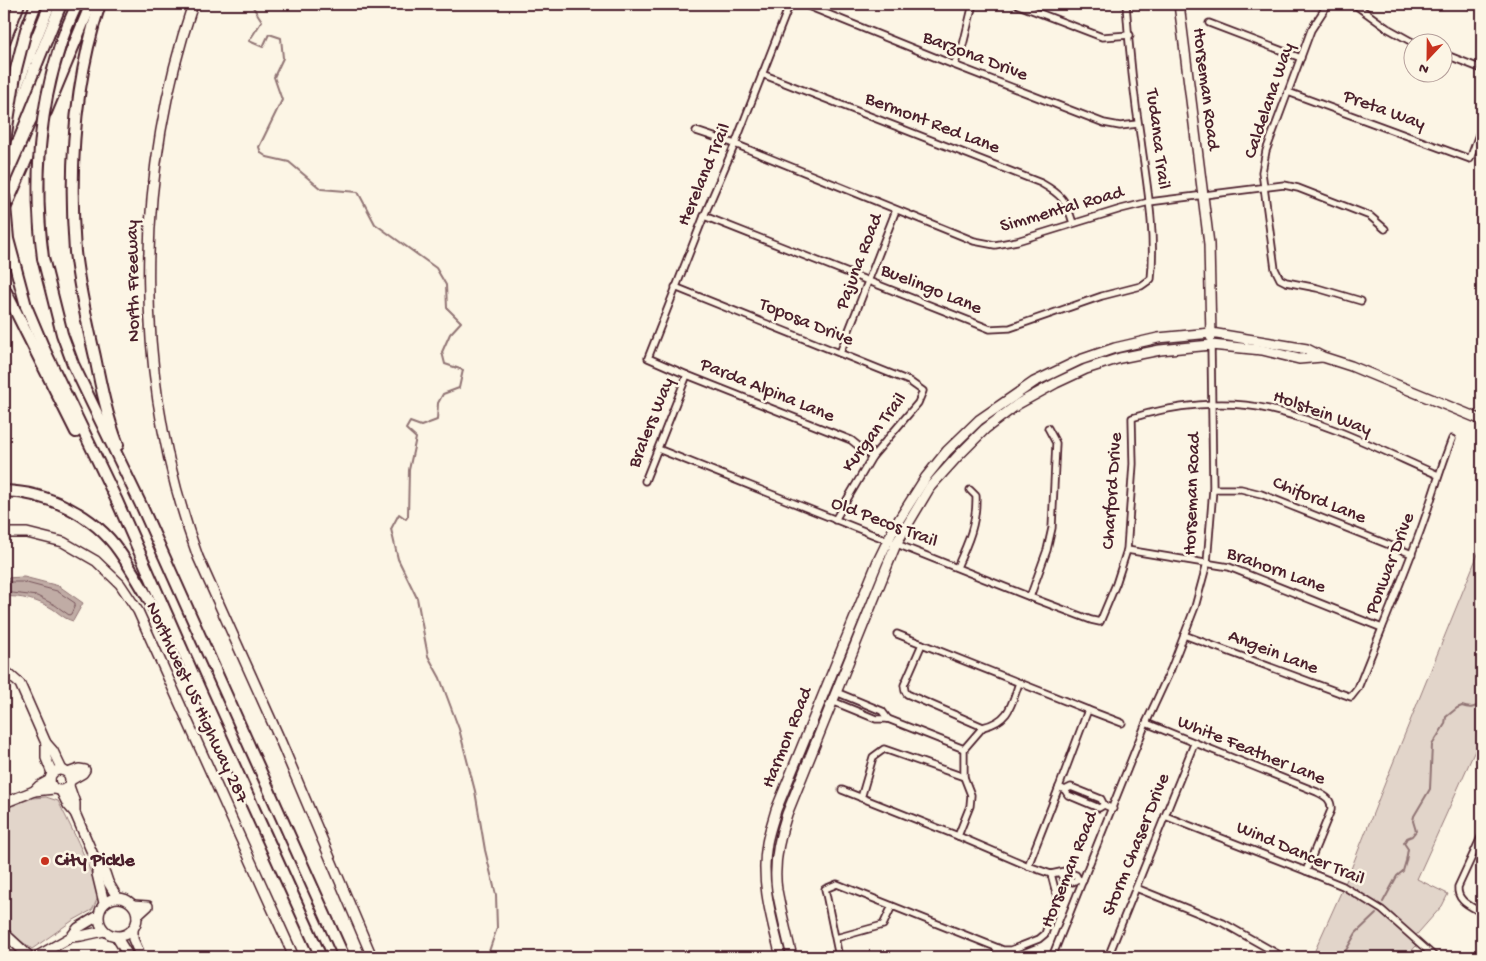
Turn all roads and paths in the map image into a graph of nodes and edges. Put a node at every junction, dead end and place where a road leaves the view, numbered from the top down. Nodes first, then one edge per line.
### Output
1 (19, 4) edge
2 (36, 4) edge
3 (50, 4) edge
4 (61, 4) edge
5 (77, 4) edge
6 (90, 4) edge
7 (100, 4) edge
8 (193, 4) edge
9 (791, 4) edge
10 (803, 4) edge
11 (972, 4) edge
12 (1016, 4) edge
13 (1126, 4) edge
14 (1179, 4) edge
15 (1328, 4) edge
16 (1354, 4) edge
17 (1209, 23) dead end
18 (1130, 35) junction
19 (1404, 37) edge
20 (4, 42) edge
21 (1300, 58) junction
22 (1454, 58) edge
23 (954, 65) junction
24 (1482, 69) edge
25 (762, 74) junction
26 (1288, 92) junction
27 (4, 118) edge
28 (1138, 124) junction
29 (1482, 126) edge
30 (696, 131) dead end
31 (735, 144) junction
32 (4, 145) edge
33 (4, 166) edge
34 (1264, 187) junction
35 (4, 195) edge
36 (1203, 196) junction
37 (1149, 202) junction
38 (896, 210) junction
39 (4, 212) edge
40 (704, 216) junction
41 (1073, 224) junction
42 (1385, 229) dead end
43 (1151, 279) joint
44 (868, 281) junction
45 (675, 287) junction
46 (4, 288) edge
47 (1361, 300) dead end
48 (1211, 333) junction
49 (1211, 345) junction
50 (840, 353) junction
51 (1323, 357) junction
52 (648, 358) joint
53 (687, 375) junction
54 (923, 391) joint
55 (1212, 405) junction
56 (1132, 418) joint
57 (1482, 420) edge
58 (1048, 428) dead end
59 (1452, 439) dead end
60 (658, 448) junction
61 (872, 457) junction
62 (1438, 475) junction
63 (645, 481) dead end
64 (1213, 488) junction
65 (970, 490) dead end
66 (4, 491) edge
67 (142, 507) junction
68 (835, 520) junction
69 (129, 529) junction
70 (4, 533) edge
71 (891, 542) junction
72 (1126, 550) junction
73 (1412, 554) junction
74 (1207, 563) junction
75 (956, 567) junction
76 (1030, 596) junction
77 (1100, 622) joint
78 (1382, 628) junction
79 (897, 634) dead end
80 (1184, 635) junction
81 (922, 644) junction
82 (4, 670) edge
83 (194, 676) junction
84 (1019, 683) junction
85 (836, 692) junction
86 (1351, 697) joint
87 (832, 701) junction
88 (1088, 710) junction
89 (888, 719) junction
90 (1122, 723) dead end
91 (1146, 724) junction
92 (982, 727) junction
93 (46, 743) junction
94 (1194, 744) junction
95 (964, 750) junction
96 (51, 776) junction
97 (964, 777) junction
98 (64, 781) junction
99 (1062, 788) junction
100 (842, 790) dead end
101 (34, 791) junction
102 (861, 798) junction
103 (4, 803) edge
104 (1113, 808) junction
105 (1165, 816) junction
106 (1482, 835) edge
107 (958, 836) junction
108 (97, 864) junction
109 (1028, 866) junction
110 (1306, 870) junction
111 (1051, 874) junction
112 (1081, 880) junction
113 (1136, 888) junction
114 (118, 897) junction
115 (104, 903) junction
116 (133, 905) junction
117 (892, 906) junction
118 (1482, 912) edge
119 (98, 916) junction
120 (137, 916) junction
121 (134, 928) junction
122 (104, 931) junction
123 (4, 933) edge
124 (116, 936) junction
125 (71, 937) junction
126 (836, 938) junction
127 (998, 948) junction
128 (30, 957) edge
129 (36, 957) edge
130 (129, 957) edge
131 (140, 957) edge
132 (294, 957) edge
133 (322, 957) edge
134 (344, 957) edge
135 (372, 957) edge
136 (781, 957) edge
137 (792, 957) edge
138 (839, 957) edge
139 (994, 957) edge
140 (1052, 957) edge
141 (1108, 957) edge
142 (1283, 957) edge
143 (1435, 957) edge

1 - 20 highway
2 - 33 highway, bridge
3 - 27 highway
4 - 32 highway
5 - 67 highway, bridge
6 - 39 highway
7 - 67 highway
8 - 135 street, North Freeway
9 - 25 street, Hereland Trail
10 - 23 street, Barzona Drive
11 - 23 street
12 - 18 street
13 - 18 street, Tudanca Trail
14 - 36 street, Horseman Road
15 - 21 street, Caldelana Way
16 - 19 street
17 - 21 street
18 - 28 street, Tudanca Trail
21 - 26 street, Caldelana Way
22 - 24 street
23 - 28 street, Barzona Drive
25 - 31 street, Hereland Trail
25 - 41 street, Bermont Red Lane
26 - 29 street, Preta Way
26 - 34 street, Caldelana Way
28 - 37 street, Tudanca Trail
30 - 31 street, Simmental Road
31 - 38 street, Simmental Road
31 - 40 street, Hereland Trail
34 - 36 street, Simmental Road
34 - 42 street, Simmental Road
34 - 47 street, Caldelana Way
35 - 69 highway, bridge
36 - 37 street, Simmental Road
36 - 48 street, Horseman Road
37 - 41 street, Simmental Road
37 - 43 street, Tudanca Trail
38 - 41 street, Simmental Road
38 - 44 street, Pajuna Road
40 - 44 street, Buelingo Lane
40 - 45 street, Hereland Trail
43 - 44 street, Buelingo Lane
44 - 50 street, Pajuna Road
45 - 50 street, Toposa Drive
45 - 52 street, Hereland Trail
46 - 69 highway
48 - 49 street, Horseman Road
48 - 51 street
48 - 71 street
49 - 51 street
49 - 55 street, Horseman Road
49 - 71 street
50 - 54 street, Toposa Drive
51 - 57 street
52 - 53 street, Parda Alpina Lane
53 - 60 street, Bralers Way
53 - 61 street, Parda Alpina Lane
54 - 61 street, Kurgan Trail
55 - 56 street, Holstein Way
55 - 62 street, Holstein Way
55 - 64 street, Horseman Road
56 - 72 street, Charford Drive
58 - 76 street
59 - 62 street, Ponwar Drive
60 - 63 street, Bralers Way
60 - 68 street, Old Pecos Trail
61 - 68 street, Kurgan Trail
62 - 73 street, Ponwar Drive
64 - 73 street, Chiford Lane
64 - 74 street, Horseman Road
65 - 75 street
66 - 83 highway
67 - 134 highway
68 - 71 street, Old Pecos Trail
69 - 83 highway
70 - 132 street, Northwest US Highway 287
71 - 75 street, Old Pecos Trail
71 - 85 street, Harmon Road
71 - 136 street, Harmon Road
72 - 74 street, Brahorn Lane
72 - 77 street, Charford Drive
73 - 78 street, Ponwar Drive
74 - 78 street, Brahorn Lane
74 - 80 street, Horseman Road
75 - 76 street, Old Pecos Trail
76 - 77 street, Old Pecos Trail
78 - 86 street, Ponwar Drive
79 - 81 street
80 - 86 street, Angein Lane
80 - 91 street, Horseman Road
81 - 84 street
81 - 92 street
82 - 93 street
83 - 133 highway
84 - 88 street
84 - 92 street
85 - 87 street, Harmon Road
85 - 89 street
87 - 89 street
87 - 137 street, Harmon Road
88 - 90 street
88 - 99 street
89 - 95 street
91 - 94 street, White Feather Lane
91 - 104 street, Horseman Road
92 - 95 street
93 - 96 street
93 - 98 street
94 - 105 street, Storm Chaser Drive
94 - 110 street, White Feather Lane
95 - 97 street
96 - 98 street
96 - 98 street
96 - 101 street
97 - 102 street
97 - 107 street
98 - 101 street
98 - 108 street
99 - 104 street
99 - 109 street
100 - 102 street
101 - 103 street
102 - 107 street
104 - 112 street, Horseman Road
105 - 110 street, Wind Dancer Trail
105 - 113 street, Storm Chaser Drive
106 - 118 street
107 - 109 street
108 - 114 street
108 - 115 street
109 - 111 street
110 - 143 street, Wind Dancer Trail
111 - 112 street
111 - 127 street
112 - 140 street, Horseman Road
113 - 141 street, Storm Chaser Drive
113 - 142 street
114 - 115 street
114 - 116 street
115 - 119 street
116 - 120 street
116 - 120 street
117 - 126 street
117 - 126 street
117 - 127 street
119 - 122 street
119 - 125 street
120 - 121 street
121 - 124 street
121 - 131 street
122 - 124 street
122 - 125 street
123 - 128 street
124 - 130 street
125 - 129 street
126 - 138 street
127 - 139 street

